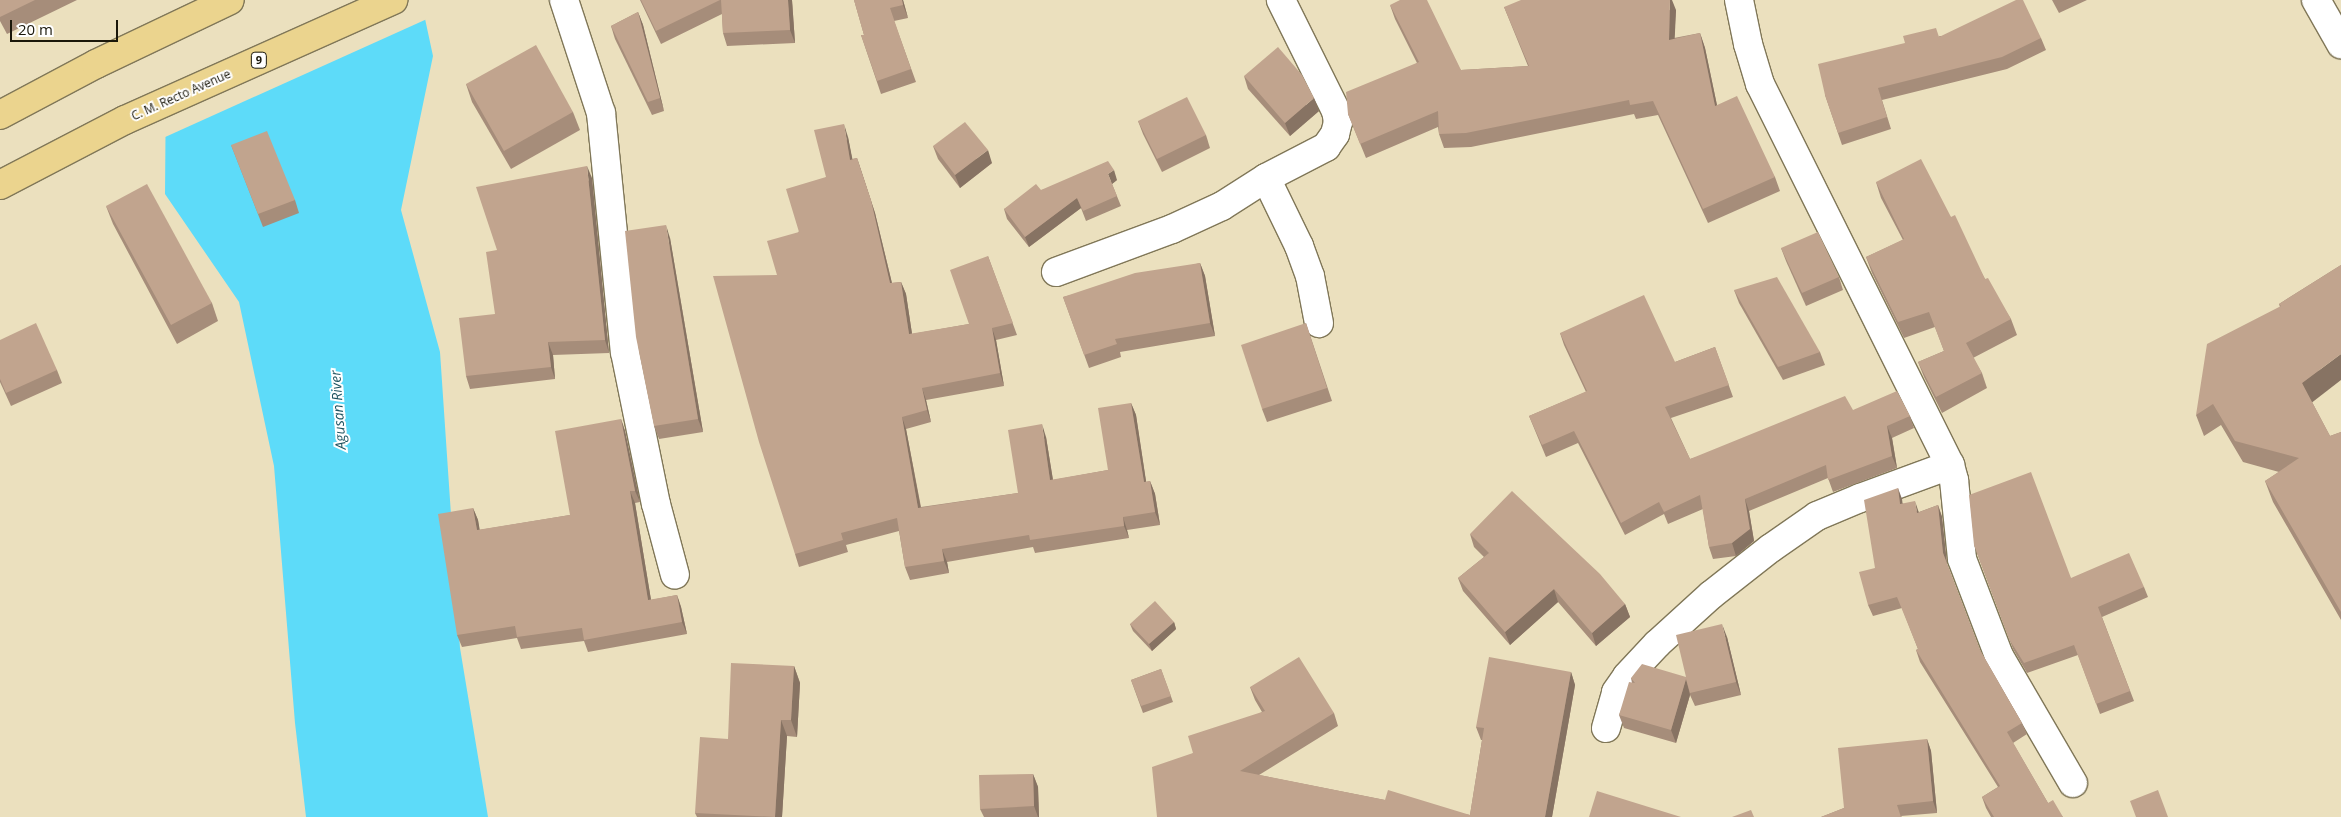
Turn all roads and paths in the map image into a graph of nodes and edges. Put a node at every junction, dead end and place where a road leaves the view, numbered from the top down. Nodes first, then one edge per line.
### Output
1 (230, 0) edge
2 (393, 0) edge
3 (564, 0) edge
4 (1281, 0) edge
5 (1739, 0) edge
6 (2316, 0) edge
7 (2341, 44) edge
8 (0, 115) edge
9 (1266, 178) junction
10 (0, 185) edge
11 (1056, 272) dead end
12 (1319, 323) dead end
13 (1950, 465) junction
14 (674, 575) dead end
15 (1606, 728) dead end
16 (2073, 783) dead end

1 - 8 highway
2 - 10 highway, C. M. Recto Avenue / 9
3 - 14 street
4 - 9 street
5 - 13 street
6 - 7 street
9 - 11 street
9 - 12 street
13 - 15 street
13 - 16 street

